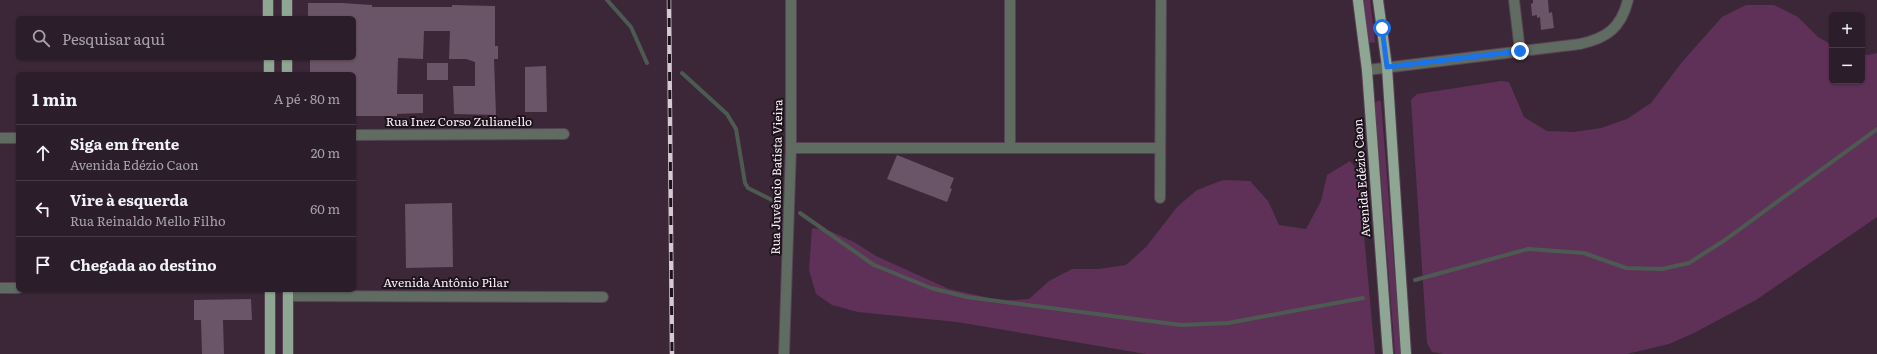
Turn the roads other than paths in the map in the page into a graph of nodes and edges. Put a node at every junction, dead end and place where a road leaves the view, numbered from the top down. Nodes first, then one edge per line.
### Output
1 (268, 0) edge
2 (286, 0) edge
3 (791, 0) edge
4 (1010, 0) edge
5 (1161, 0) edge
6 (1358, 0) edge
7 (1378, 0) edge
8 (1514, 0) edge
9 (1628, 0) edge
10 (268, 16) edge
11 (287, 16) edge
12 (1520, 51) junction
13 (269, 60) edge
14 (287, 60) edge
15 (1387, 67) junction
16 (1367, 70) junction
17 (269, 72) edge
18 (287, 72) edge
19 (564, 134) dead end
20 (356, 135) edge
21 (0, 138) edge
22 (16, 138) edge
23 (791, 148) junction
24 (1010, 148) junction
25 (1160, 148) junction
26 (1160, 198) dead end
27 (0, 288) edge
28 (16, 288) edge
29 (270, 292) edge
30 (288, 293) edge
31 (603, 297) dead end
32 (270, 354) edge
33 (288, 354) edge
34 (784, 354) edge
35 (1388, 354) edge
36 (1406, 354) edge

1 - 10 main road
2 - 11 main road
3 - 23 street, Rua Juvêncio Batista Vieira
4 - 24 street
5 - 25 street
6 - 16 main road, Avenida Edézio Caon
7 - 15 main road
8 - 12 street
9 - 12 street
12 - 15 street
13 - 17 main road
14 - 18 main road
15 - 16 street
15 - 36 main road
16 - 35 main road, Avenida Edézio Caon
19 - 20 street, Rua Inez Corso Zulianello
21 - 22 street
23 - 24 street
23 - 34 street, Rua Juvêncio Batista Vieira
24 - 25 street
25 - 26 street
27 - 28 street
29 - 32 main road
30 - 31 street, Avenida Antônio Pilar
30 - 33 main road

